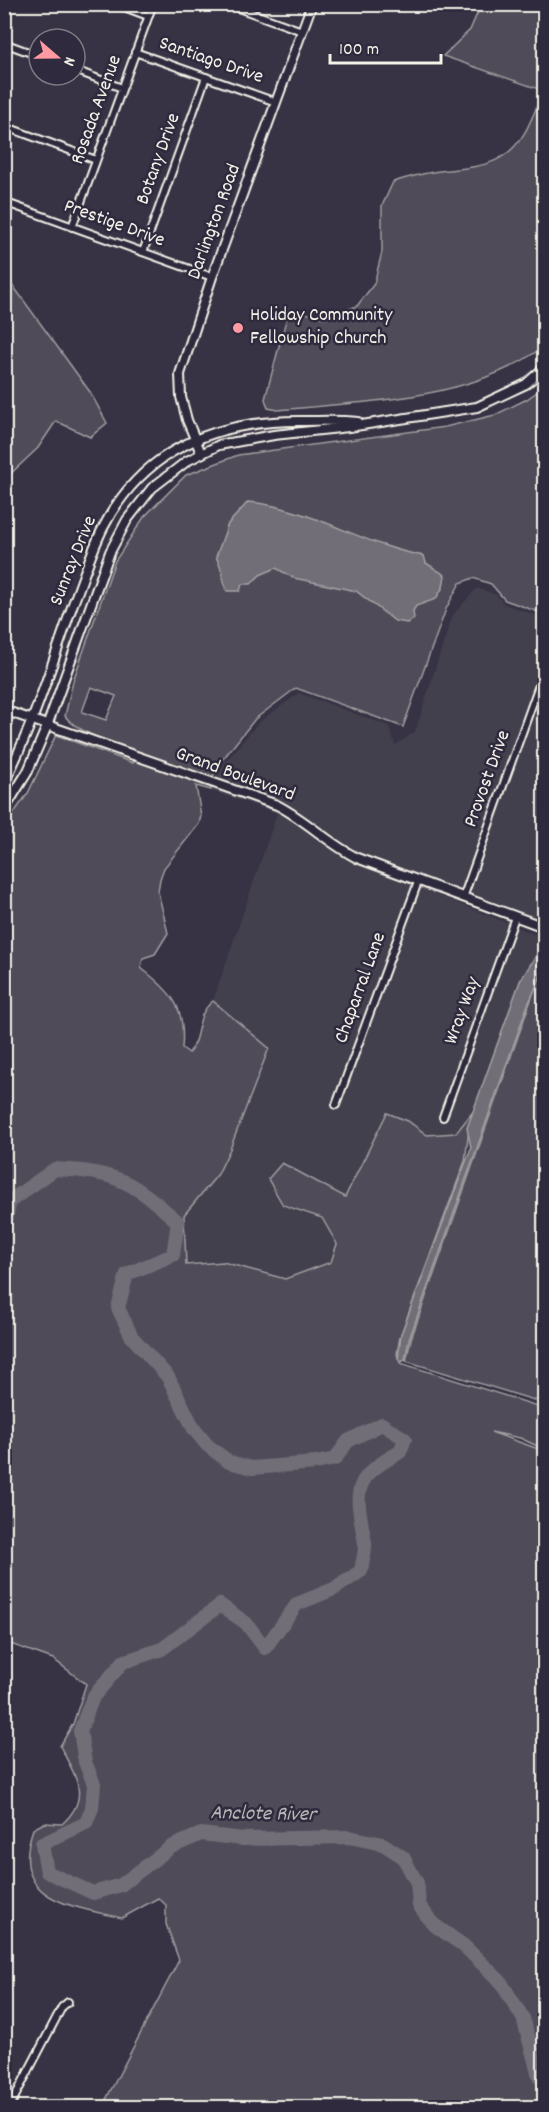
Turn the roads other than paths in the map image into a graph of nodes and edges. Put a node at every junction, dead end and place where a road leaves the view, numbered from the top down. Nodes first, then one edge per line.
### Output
1 (116, 4) edge
2 (153, 4) edge
3 (227, 4) edge
4 (312, 4) edge
5 (148, 16) junction
6 (302, 31) junction
7 (4, 44) edge
8 (27, 52) edge
9 (135, 52) junction
10 (87, 75) edge
11 (206, 77) junction
12 (122, 88) junction
13 (276, 102) junction
14 (4, 126) edge
15 (96, 160) junction
16 (4, 202) edge
17 (72, 227) junction
18 (143, 252) junction
19 (212, 278) junction
20 (544, 368) edge
21 (363, 423) junction
22 (195, 439) junction
23 (201, 453) junction
24 (544, 671) edge
25 (4, 710) edge
26 (32, 720) junction
27 (47, 726) junction
28 (4, 783) edge
29 (4, 810) edge
30 (418, 882) junction
31 (463, 898) junction
32 (515, 916) junction
33 (544, 927) edge
34 (336, 1106) dead end
35 (443, 1118) dead end
36 (68, 2002) dead end
37 (9, 2108) edge

1 - 5 street
2 - 5 street, Rosada Avenue
3 - 6 street
4 - 6 street, Darlington Road
5 - 9 street, Rosada Avenue
6 - 13 street, Darlington Road
7 - 8 street
9 - 11 street, Santiago Drive
9 - 12 street, Rosada Avenue
10 - 12 street
11 - 13 street, Santiago Drive
11 - 18 street, Botany Drive
12 - 15 street, Rosada Avenue
13 - 19 street, Darlington Road
14 - 15 street
15 - 17 street, Rosada Avenue
16 - 17 street, Prestige Drive
17 - 18 street, Prestige Drive
18 - 19 street, Prestige Drive
19 - 22 street, Darlington Road
20 - 21 street, Sunray Drive
21 - 22 street, Sunray Drive
21 - 23 street, Sunray Drive
22 - 23 street, Darlington Road
22 - 26 street, Sunray Drive
23 - 27 street, Sunray Drive
24 - 31 street, Provost Drive
25 - 26 street, Grand Boulevard
26 - 27 street, Grand Boulevard
26 - 28 street, Sunray Drive
27 - 29 street, Sunray Drive
27 - 30 street, Grand Boulevard
30 - 31 street, Grand Boulevard
30 - 34 street, Chaparral Lane
31 - 32 street, Grand Boulevard
32 - 33 street, Grand Boulevard
32 - 35 street, Wray Way
36 - 37 street

